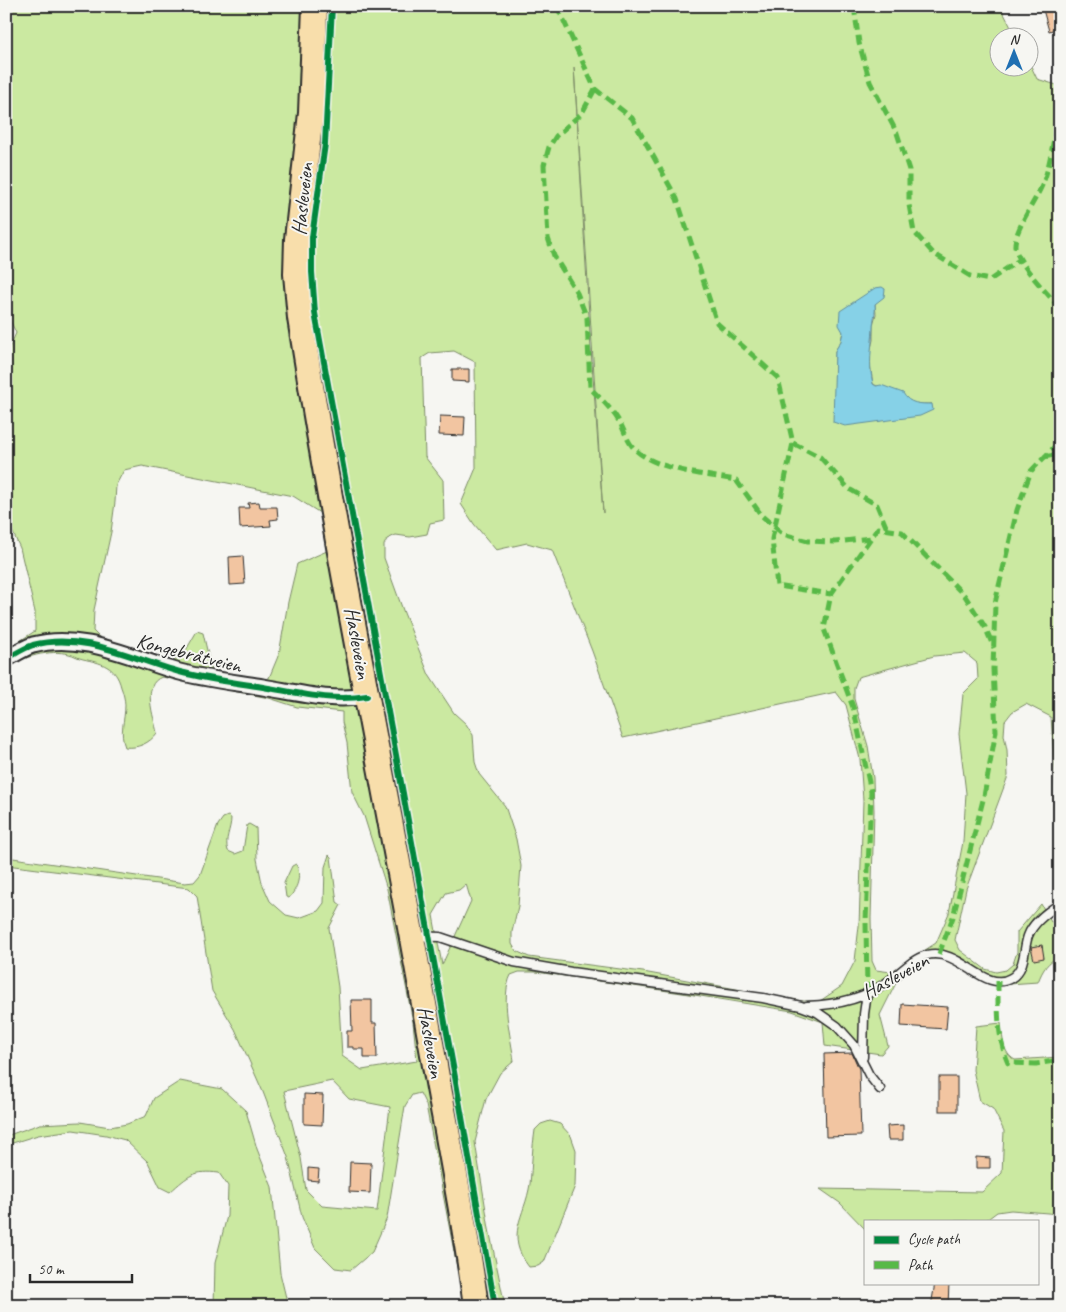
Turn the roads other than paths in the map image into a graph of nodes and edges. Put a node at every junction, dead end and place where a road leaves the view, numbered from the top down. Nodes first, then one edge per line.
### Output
1 (316, 6) edge
2 (6, 659) edge
3 (368, 696) junction
4 (1060, 904) edge
5 (412, 936) junction
6 (867, 994) junction
7 (800, 1006) junction
8 (863, 1059) junction
9 (880, 1089) dead end
10 (476, 1306) edge

1 - 3 main road, Hasleveien
2 - 3 street, Kongebråtveien
3 - 5 main road, Hasleveien
4 - 6 lane, Hasleveien
5 - 7 lane, Hasleveien
5 - 10 main road, Hasleveien
6 - 7 lane, Hasleveien
6 - 8 lane
7 - 8 lane, Hasleveien
8 - 9 lane, Hasleveien

